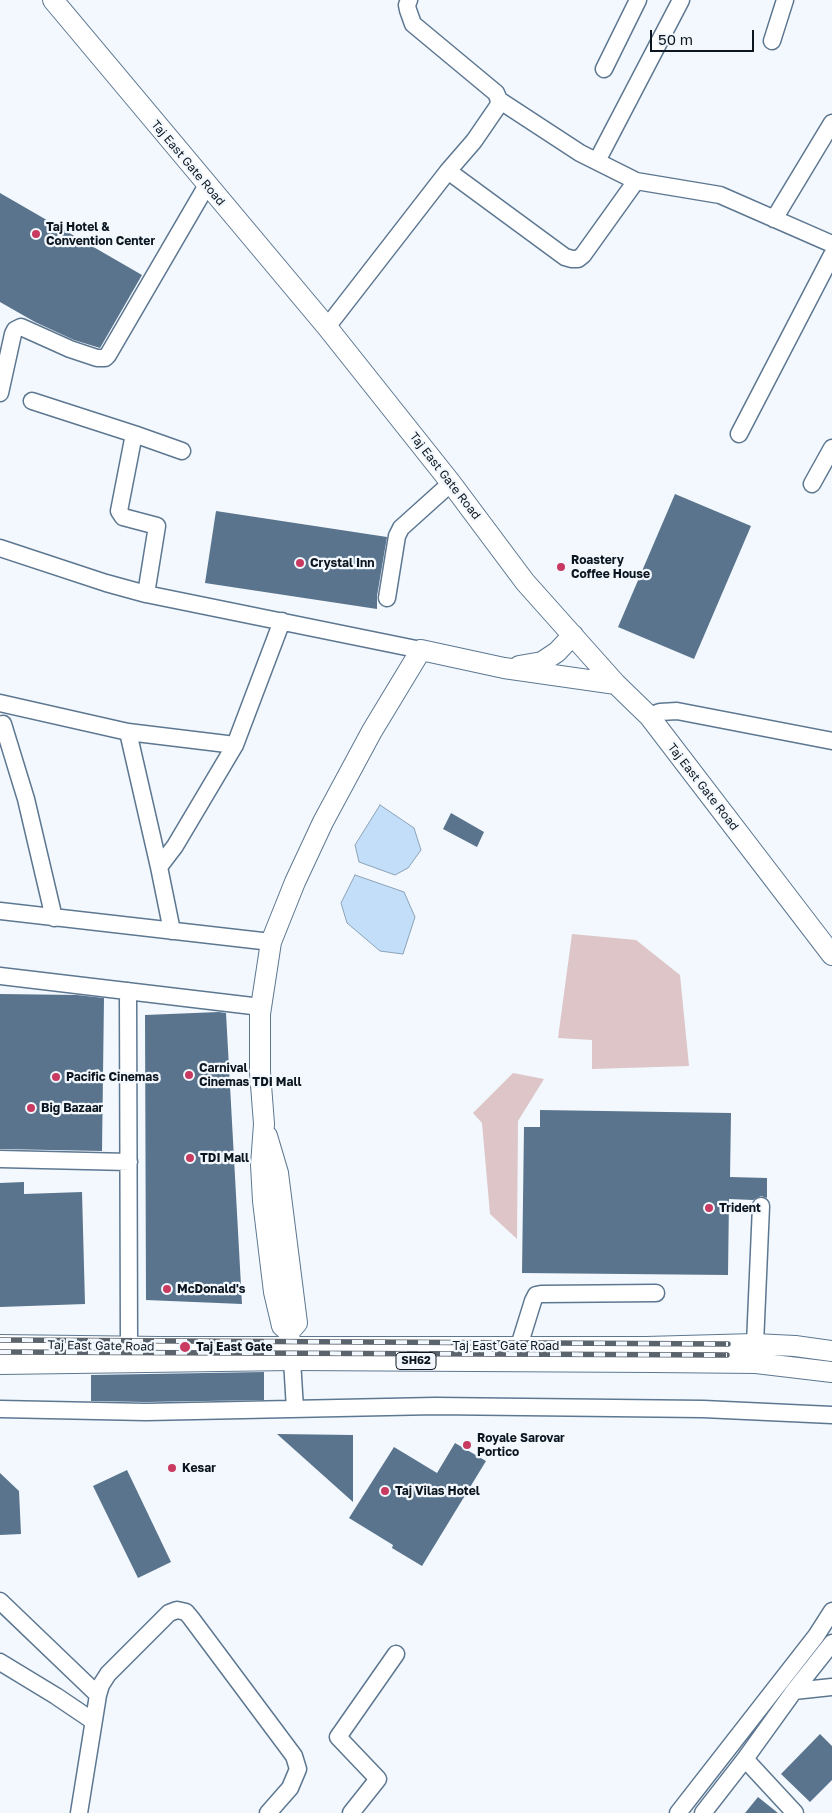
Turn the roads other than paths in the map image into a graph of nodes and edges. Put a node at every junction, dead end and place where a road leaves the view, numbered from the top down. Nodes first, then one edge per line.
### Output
1 (53, 0) edge
2 (409, 0) edge
3 (638, 0) edge
4 (681, 0) edge
5 (785, 0) edge
6 (772, 41) dead end
7 (604, 69) dead end
8 (499, 100) junction
9 (832, 124) edge
10 (597, 160) junction
11 (448, 171) junction
12 (636, 180) junction
13 (207, 186) junction
14 (774, 219) junction
15 (832, 244) edge
16 (832, 255) edge
17 (327, 327) junction
18 (0, 393) edge
19 (32, 401) dead end
20 (134, 434) junction
21 (739, 434) dead end
22 (832, 448) edge
23 (182, 451) dead end
24 (451, 483) junction
25 (812, 484) dead end
26 (0, 548) edge
27 (146, 594) junction
28 (387, 598) dead end
29 (282, 621) junction
30 (572, 635) junction
31 (421, 650) junction
32 (504, 668) junction
33 (616, 684) junction
34 (2, 703) edge
35 (649, 716) junction
36 (1, 727) edge
37 (128, 732) junction
38 (832, 741) edge
39 (235, 744) junction
40 (160, 867) junction
41 (0, 911) edge
42 (54, 918) junction
43 (172, 931) junction
44 (270, 942) junction
45 (832, 955) edge
46 (0, 976) edge
47 (128, 991) junction
48 (261, 1007) junction
49 (0, 1159) edge
50 (129, 1162) junction
51 (761, 1206) dead end
52 (656, 1293) dead end
53 (755, 1344) junction
54 (0, 1345) edge
55 (129, 1346) junction
56 (291, 1346) junction
57 (519, 1346) junction
58 (832, 1351) edge
59 (0, 1364) edge
60 (832, 1372) edge
61 (0, 1409) edge
62 (295, 1409) junction
63 (832, 1415) edge
64 (0, 1602) edge
65 (832, 1611) edge
66 (832, 1643) edge
67 (396, 1654) dead end
68 (0, 1662) edge
69 (832, 1688) edge
70 (794, 1691) junction
71 (98, 1696) junction
72 (93, 1722) junction
73 (745, 1759) junction
74 (79, 1813) edge
75 (268, 1813) edge
76 (351, 1813) edge
77 (678, 1813) edge
78 (703, 1813) edge
79 (795, 1813) edge

1 - 13 main road, Taj East Gate Road
2 - 8 street
3 - 7 street
4 - 10 street
5 - 6 street
8 - 10 street
8 - 11 street
9 - 14 street
10 - 12 street
11 - 12 street
11 - 17 street
12 - 14 street
13 - 17 main road, Taj East Gate Road
13 - 18 street
14 - 15 street
16 - 21 street
17 - 24 main road, Taj East Gate Road
19 - 20 street
20 - 23 street
20 - 27 street
22 - 25 street
24 - 28 street
24 - 30 main road, Taj East Gate Road
26 - 27 street
27 - 29 street
29 - 31 street
29 - 39 street
30 - 32 main road
30 - 33 main road, Taj East Gate Road
31 - 32 main road
31 - 44 main road
32 - 33 main road
33 - 35 main road, Taj East Gate Road
34 - 36 street
34 - 37 street
35 - 38 street
35 - 45 main road, Taj East Gate Road
36 - 42 street
37 - 39 street
37 - 40 street
39 - 40 street
40 - 43 street
41 - 42 street
42 - 43 street
43 - 44 street
44 - 48 main road
46 - 47 street
47 - 48 street
47 - 50 street
48 - 56 main road
49 - 50 street
50 - 55 street
51 - 53 street
52 - 57 street
53 - 57 main road, Taj East Gate Road / SH62
53 - 58 main road, Taj East Gate Road / SH62
54 - 55 main road, Taj East Gate Road / SH62
55 - 56 main road, Taj East Gate Road / SH62
56 - 57 main road, Taj East Gate Road / SH62
56 - 59 main road, SH62
56 - 60 main road, SH62
56 - 62 street
61 - 62 street
62 - 63 street
64 - 71 street
65 - 77 street
66 - 70 street
67 - 76 street
68 - 72 street
69 - 70 street
70 - 73 street
71 - 72 street
71 - 75 street
72 - 74 street
73 - 78 street
73 - 79 street

